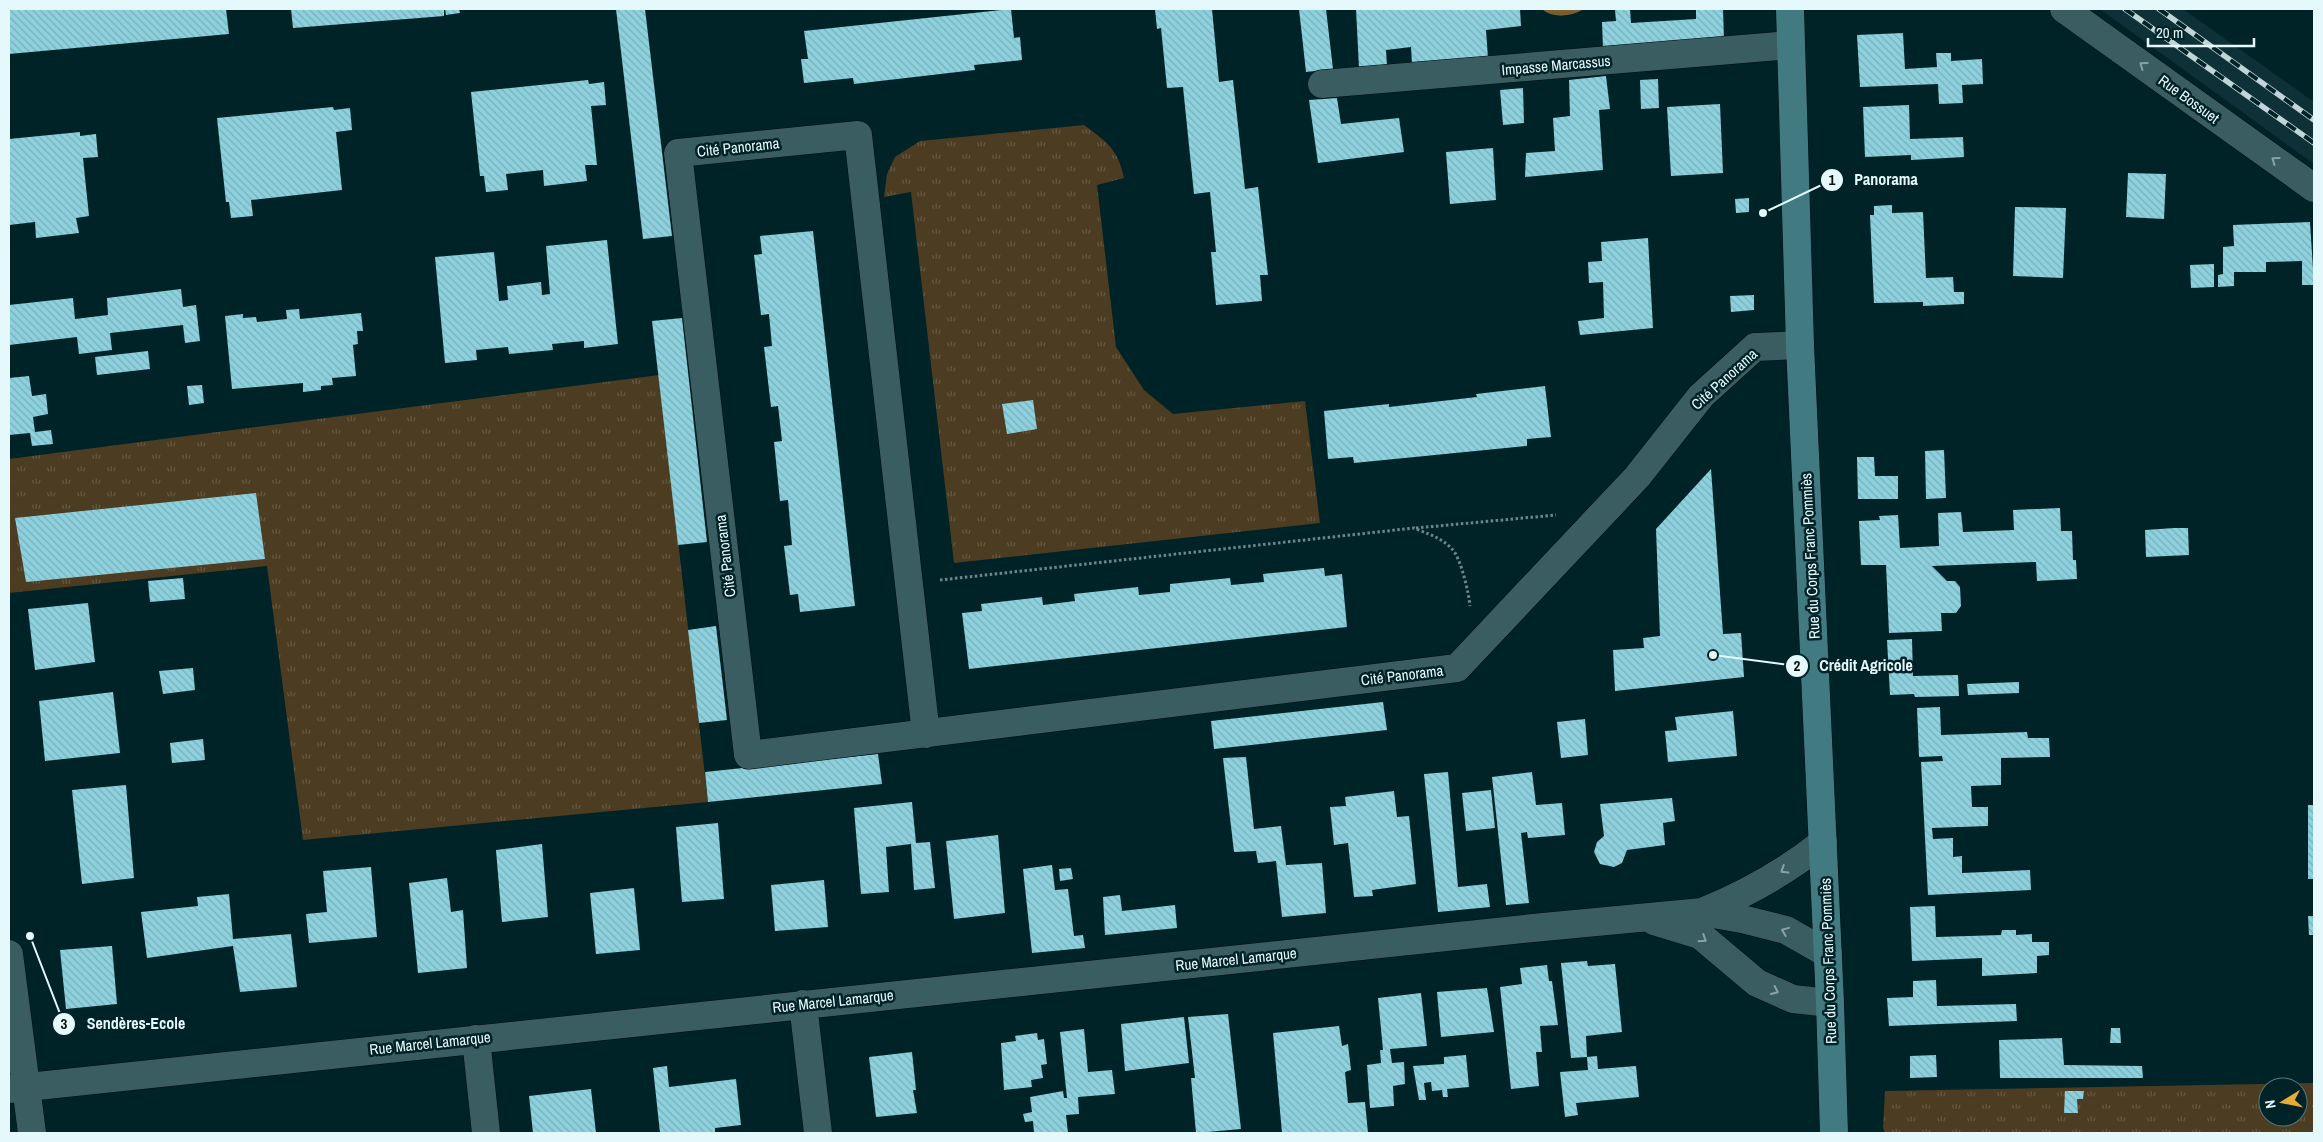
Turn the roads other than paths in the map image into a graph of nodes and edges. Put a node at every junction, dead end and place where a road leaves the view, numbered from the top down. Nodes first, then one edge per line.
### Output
1 (1790, 9) edge
2 (2064, 9) edge
3 (1790, 45) junction
4 (1322, 84) dead end
5 (2314, 188) edge
6 (1800, 345) junction
7 (926, 734) junction
8 (1823, 842) junction
9 (1702, 912) junction
10 (1641, 916) junction
11 (9, 954) edge
12 (1828, 954) junction
13 (1830, 1003) junction
14 (803, 1004) junction
15 (476, 1039) junction
16 (17, 1087) edge
17 (32, 1133) edge
18 (486, 1133) edge
19 (818, 1133) edge
20 (1834, 1133) edge

1 - 3 main road, Rue du Corps Franc Pommiès
5 -> 2 street, Rue Bossuet
3 - 4 street, Impasse Marcassus
3 - 6 main road, Rue du Corps Franc Pommiès
6 - 7 street, Cité Panorama
6 - 8 main road, Rue du Corps Franc Pommiès
7 - 7 street, Cité Panorama
8 -> 9 street, Rue Marcel Lamarque
8 - 12 main road, Rue du Corps Franc Pommiès
9 - 10 street, Rue Marcel Lamarque
12 -> 9 street, Rue Marcel Lamarque
10 -> 13 street, Rue Marcel Lamarque
10 - 14 street, Rue Marcel Lamarque
11 - 16 street
12 - 13 main road, Rue du Corps Franc Pommiès
13 - 20 main road, Rue du Corps Franc Pommiès
14 - 15 street, Rue Marcel Lamarque
14 - 19 street
15 - 16 street, Rue Marcel Lamarque
15 - 18 street
16 - 17 street

